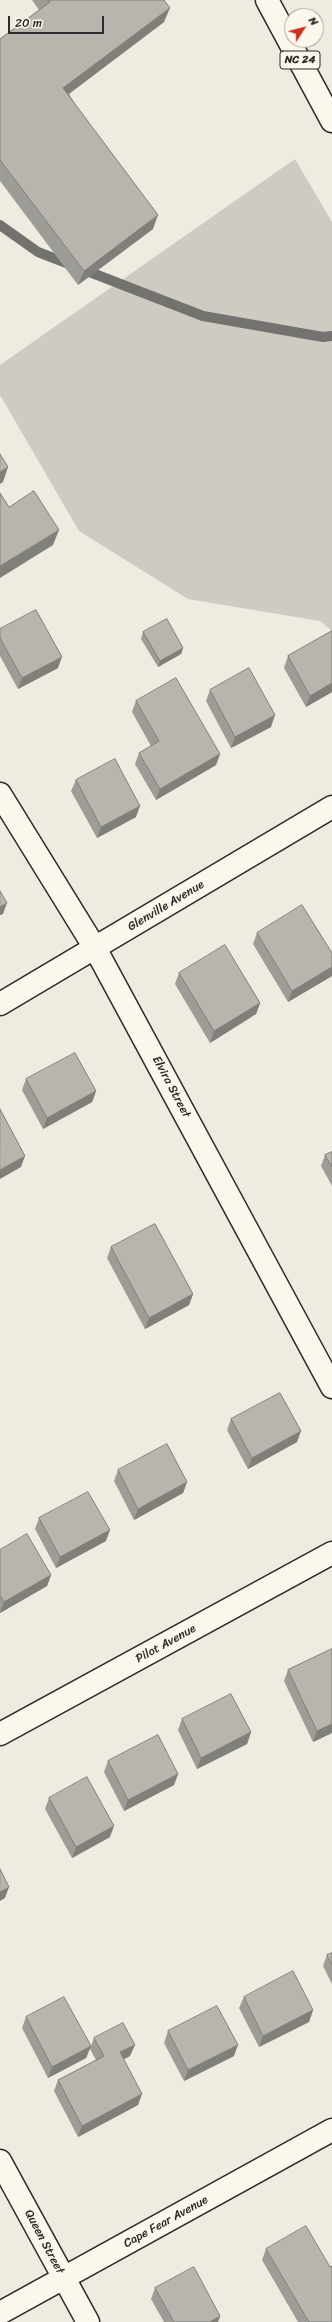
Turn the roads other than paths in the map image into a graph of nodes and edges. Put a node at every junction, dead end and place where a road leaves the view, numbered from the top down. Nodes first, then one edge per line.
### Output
1 (267, 0) edge
2 (332, 121) edge
3 (0, 794) edge
4 (332, 807) edge
5 (95, 948) junction
6 (0, 1004) edge
7 (332, 1387) edge
8 (332, 1553) edge
9 (0, 1734) edge
10 (332, 2130) edge
11 (0, 2161) edge
12 (64, 2278) junction
13 (0, 2313) edge
14 (88, 2322) edge

1 - 2 street, NC 24
3 - 5 street, Elvira Street
4 - 5 street, Glenville Avenue
5 - 6 street, Glenville Avenue
5 - 7 street, Elvira Street
8 - 9 street, Pilot Avenue
10 - 12 street, Cape Fear Avenue
11 - 12 street, Queen Street
12 - 13 street, Cape Fear Avenue
12 - 14 street, Queen Street

